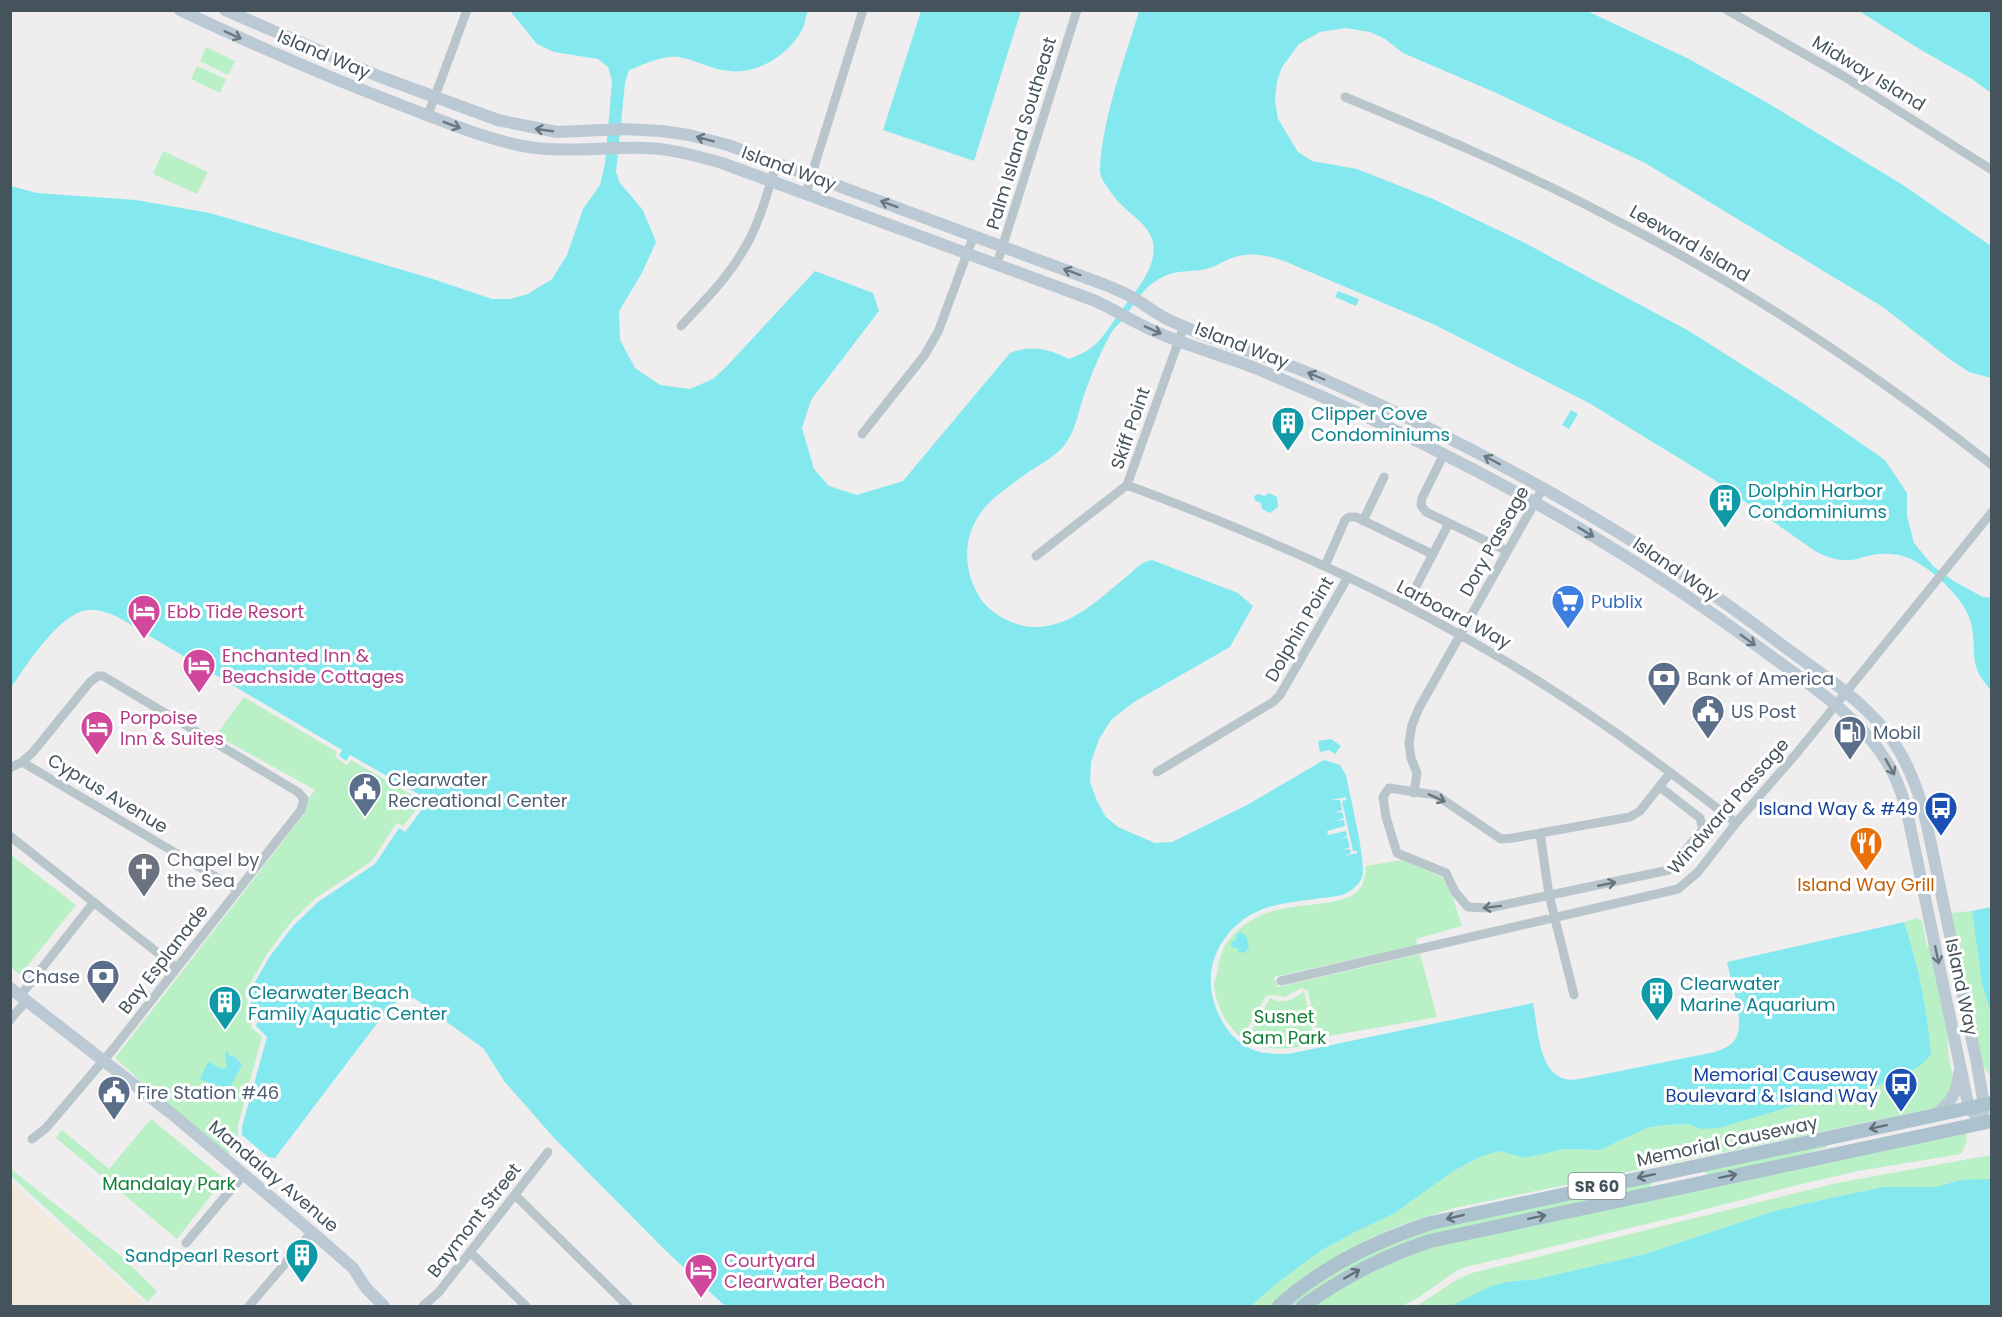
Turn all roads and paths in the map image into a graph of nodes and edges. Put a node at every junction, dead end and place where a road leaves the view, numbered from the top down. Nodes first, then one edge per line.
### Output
1 (180, 10) edge
2 (225, 10) edge
3 (467, 10) edge
4 (863, 10) edge
5 (1077, 10) edge
6 (1726, 10) edge
7 (1345, 97) dead end
8 (435, 98) junction
9 (428, 115) junction
10 (777, 162) junction
11 (1992, 170) edge
12 (812, 175) junction
13 (771, 180) junction
14 (806, 193) junction
15 (974, 236) junction
16 (1003, 247) junction
17 (967, 253) junction
18 (997, 264) junction
19 (681, 326) dead end
20 (1184, 326) junction
21 (1178, 341) junction
22 (1387, 408) junction
23 (1380, 423) junction
24 (862, 434) dead end
25 (1444, 454) junction
26 (1992, 465) edge
27 (1384, 477) dead end
28 (1127, 485) junction
29 (1543, 488) junction
30 (1535, 502) junction
31 (1992, 512) edge
32 (1364, 521) junction
33 (1449, 523) junction
34 (1508, 551) junction
35 (1432, 554) junction
36 (1036, 556) dead end
37 (1325, 566) junction
38 (1348, 577) junction
39 (1406, 606) junction
40 (1460, 636) junction
41 (1845, 692) junction
42 (1834, 705) junction
43 (22, 762) junction
44 (10, 768) edge
45 (1157, 772) dead end
46 (1670, 773) junction
47 (1660, 787) junction
48 (1414, 793) junction
49 (1736, 823) junction
50 (1540, 833) junction
51 (10, 836) edge
52 (238, 890) junction
53 (1550, 896) junction
54 (94, 902) junction
55 (1555, 919) junction
56 (177, 968) junction
57 (1281, 981) dead end
58 (19, 995) edge
59 (1574, 995) dead end
60 (10, 1020) edge
61 (104, 1060) junction
62 (1977, 1064) junction
63 (1960, 1066) junction
64 (1992, 1082) edge
65 (1988, 1104) edge
66 (1970, 1108) junction
67 (1935, 1115) junction
68 (1986, 1122) edge
69 (32, 1139) dead end
70 (548, 1152) dead end
71 (1676, 1170) junction
72 (244, 1174) junction
73 (1680, 1186) junction
74 (515, 1195) junction
75 (312, 1232) junction
76 (186, 1243) dead end
77 (470, 1252) junction
78 (366, 1288) junction
79 (249, 1306) edge
80 (373, 1306) edge
81 (384, 1306) edge
82 (423, 1306) edge
83 (526, 1306) edge
84 (628, 1306) edge
85 (1279, 1306) edge
86 (1303, 1306) edge

1 -> 9 street, Island Way
2 - 8 street, Island Way
3 - 8 street
4 - 12 street
5 - 16 street, Palm Island Southeast
6 - 11 street, Midway Island
7 - 26 street, Leeward Island
8 - 9 street
10 -> 8 street, Island Way
9 -> 13 street, Island Way
10 - 12 street, Island Way
10 - 13 street
12 - 14 street
15 -> 12 street, Island Way
13 - 14 street, Island Way
13 - 19 street
14 - 17 street, Island Way
15 - 16 street, Island Way
15 - 17 street
16 - 18 street, Palm Island Southeast
20 -> 16 street, Island Way
17 - 18 street, Island Way
17 - 24 street
18 -> 21 street, Island Way
20 - 21 street, Skiff Point
22 -> 20 street, Island Way
21 - 23 street, Island Way
21 - 28 street, Skiff Point
22 - 23 street
29 -> 22 street, Island Way
23 - 25 street, Island Way
25 - 30 street, Island Way
25 - 33 street
27 - 32 street
28 - 36 street, Skiff Point
28 - 37 street, Larboard Way
29 - 30 street, Dory Passage
29 - 41 street, Island Way
30 - 34 street, Dory Passage
30 -> 42 street, Island Way
31 - 41 street, Windward Passage
32 - 35 street
32 - 37 street
33 - 34 street
33 - 35 street
34 - 40 street, Dory Passage
35 - 39 street
37 - 38 street, Larboard Way
38 - 39 street, Larboard Way
38 - 45 street, Dolphin Point
39 - 40 street, Larboard Way
40 - 46 street, Larboard Way
40 - 48 street, Dory Passage
41 - 42 street, Windward Passage
41 - 62 street, Island Way
42 - 49 street, Windward Passage
42 -> 63 street, Island Way
43 - 44 street, Bay Esplanade
43 - 52 street, Cyprus Avenue
43 - 52 street, Bay Esplanade
46 - 47 street
46 - 49 street, Larboard Way
47 - 50 street
53 -> 47 street
48 -> 50 street
53 -> 48 street
49 - 55 street, Windward Passage
50 - 53 street
51 - 54 street
52 - 56 street, Bay Esplanade
53 - 55 street
54 - 56 street
54 - 58 street
55 - 57 street, Windward Passage
55 - 59 street
56 - 61 street, Bay Esplanade
58 - 60 street
58 - 61 street, Mandalay Avenue
61 - 69 street, Bay Esplanade
61 - 72 street, Mandalay Avenue
62 - 64 street
62 - 65 street, Island Way
63 - 66 street, Island Way
63 - 67 street
65 - 66 main road, Memorial Causeway / SR 60
65 - 68 street, Island Way
66 - 67 main road, Memorial Causeway / SR 60
66 - 68 street, Island Way
67 -> 71 main road, Memorial Causeway / SR 60
73 -> 68 main road, Memorial Causeway / SR 60
70 - 74 street, Baymont Street
71 - 73 street
71 -> 85 main road, Memorial Causeway / SR 60
72 - 75 street, Mandalay Avenue
72 - 76 street
86 -> 73 main road, Memorial Causeway / SR 60
74 - 77 street, Baymont Street
74 - 84 street
75 - 78 street, Mandalay Avenue
75 - 79 street
77 - 82 street, Baymont Street
77 - 83 street
78 - 80 street, Mandalay Avenue
78 - 81 street, Mandalay Avenue

